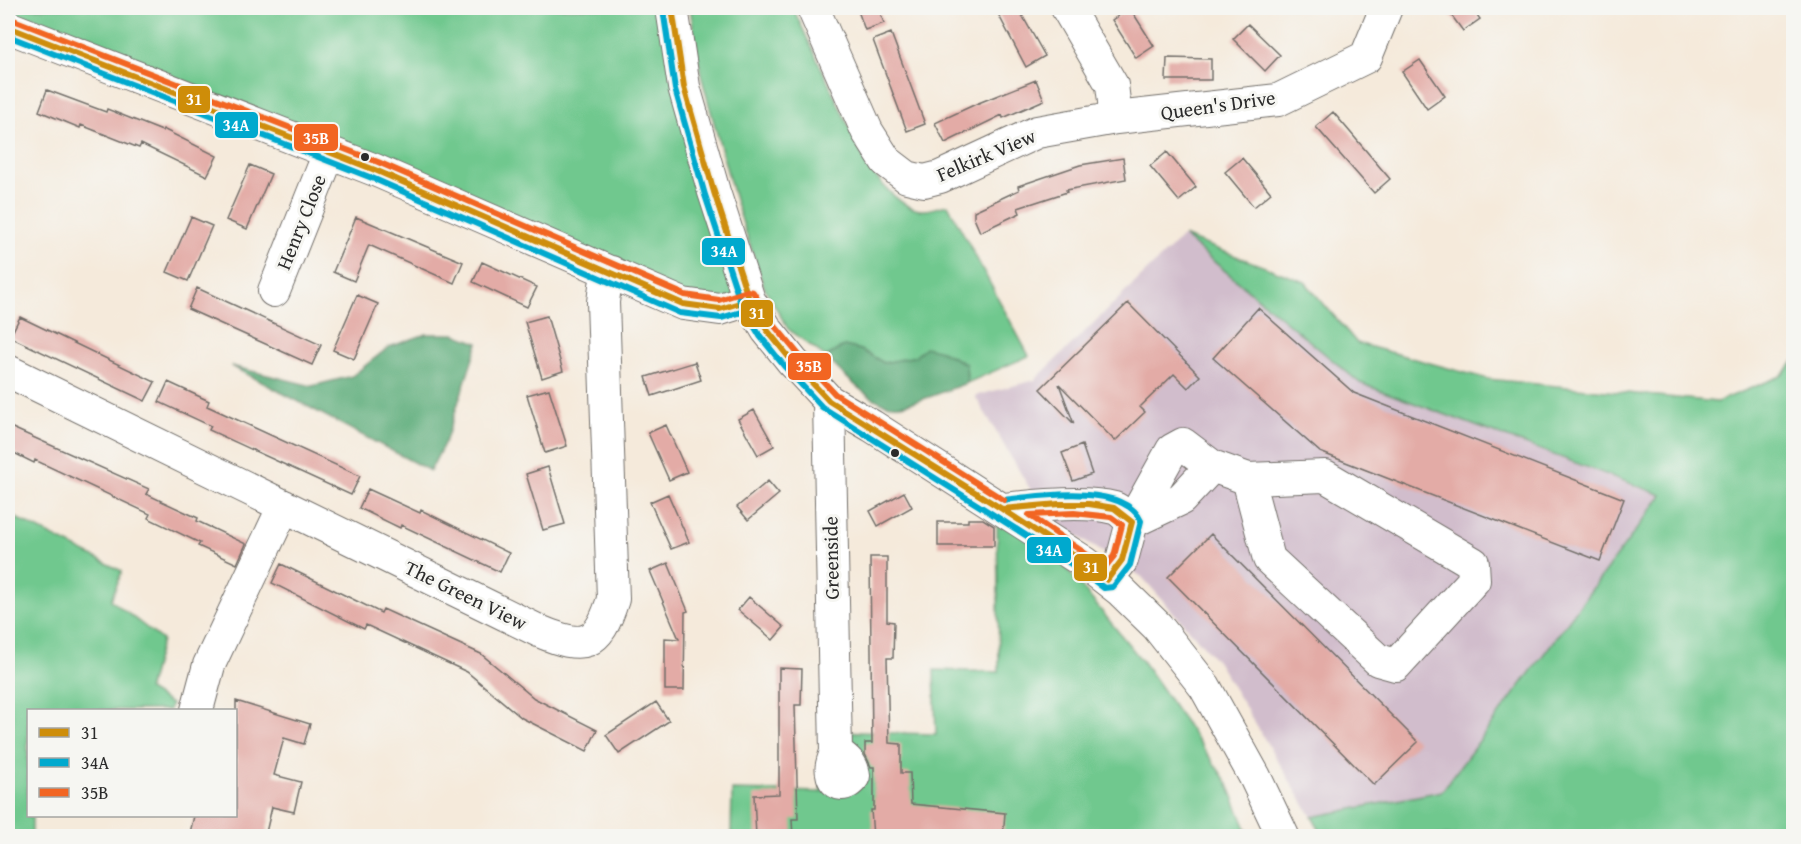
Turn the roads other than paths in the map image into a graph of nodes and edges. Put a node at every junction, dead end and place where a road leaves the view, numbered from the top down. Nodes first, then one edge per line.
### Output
1 (672, 8) edge
2 (813, 8) edge
3 (1067, 8) edge
4 (1386, 8) edge
5 (8, 27) edge
6 (1116, 118) junction
7 (329, 153) junction
8 (611, 272) junction
9 (274, 291) dead end
10 (749, 300) junction
11 (8, 371) edge
12 (829, 401) junction
13 (1248, 479) junction
14 (284, 506) junction
15 (1002, 509) junction
16 (1132, 522) junction
17 (1107, 580) junction
18 (198, 709) edge
19 (836, 752) dead end
20 (1283, 837) edge

1 - 10 street
2 - 6 street, Felkirk View
3 - 6 street
4 - 6 street, Queen's Drive
5 - 7 street
7 - 8 street
7 - 9 street, Henry Close
8 - 10 street
8 - 14 street, The Green View
10 - 12 street
11 - 14 street, The Green View
12 - 15 street
12 - 19 street, Greenside
13 - 13 street
13 - 16 street
14 - 18 street
15 - 16 street
15 - 17 street
16 - 17 street
17 - 20 street

